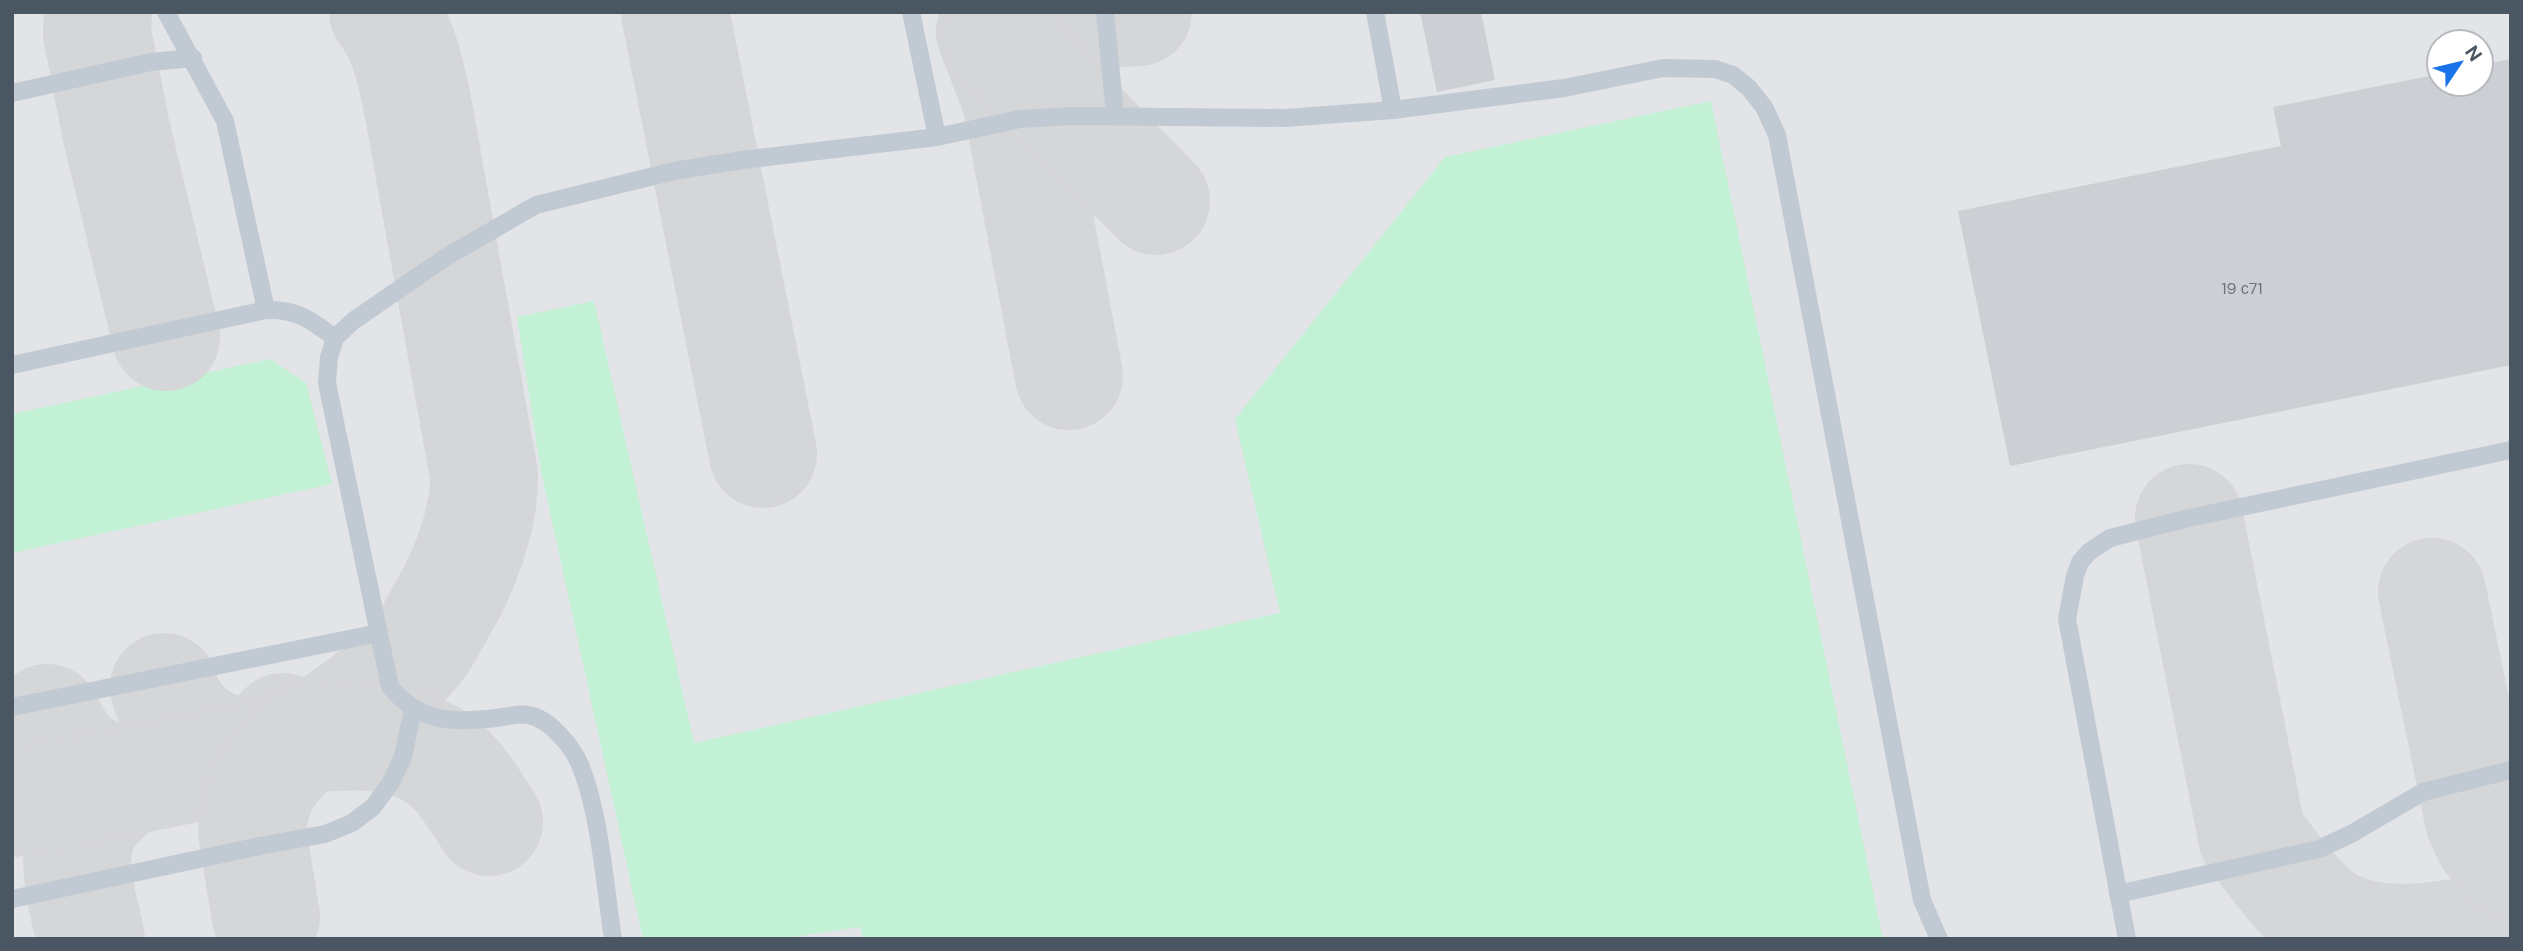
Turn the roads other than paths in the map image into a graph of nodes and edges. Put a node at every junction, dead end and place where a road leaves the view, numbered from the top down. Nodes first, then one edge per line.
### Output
1 (166, 12) edge
2 (911, 12) edge
3 (1105, 12) edge
4 (1376, 12) edge
5 (192, 58) junction
6 (12, 93) edge
7 (1393, 110) junction
8 (1115, 116) junction
9 (937, 137) junction
10 (266, 310) junction
11 (335, 338) junction
12 (12, 365) edge
13 (2511, 450) edge
14 (379, 633) junction
15 (12, 706) edge
16 (413, 709) junction
17 (2511, 770) edge
18 (2118, 894) junction
19 (12, 899) edge
20 (613, 939) edge
21 (1939, 939) edge
22 (2127, 939) edge

1 - 5 lane
2 - 9 lane
3 - 8 lane
4 - 7 lane
5 - 6 lane
5 - 10 lane
7 - 8 lane
7 - 21 lane
8 - 9 lane
9 - 11 lane
10 - 11 lane
10 - 12 lane
11 - 14 lane
13 - 18 lane
14 - 15 lane
14 - 16 lane
16 - 19 lane
16 - 20 lane
17 - 18 lane
18 - 22 lane

